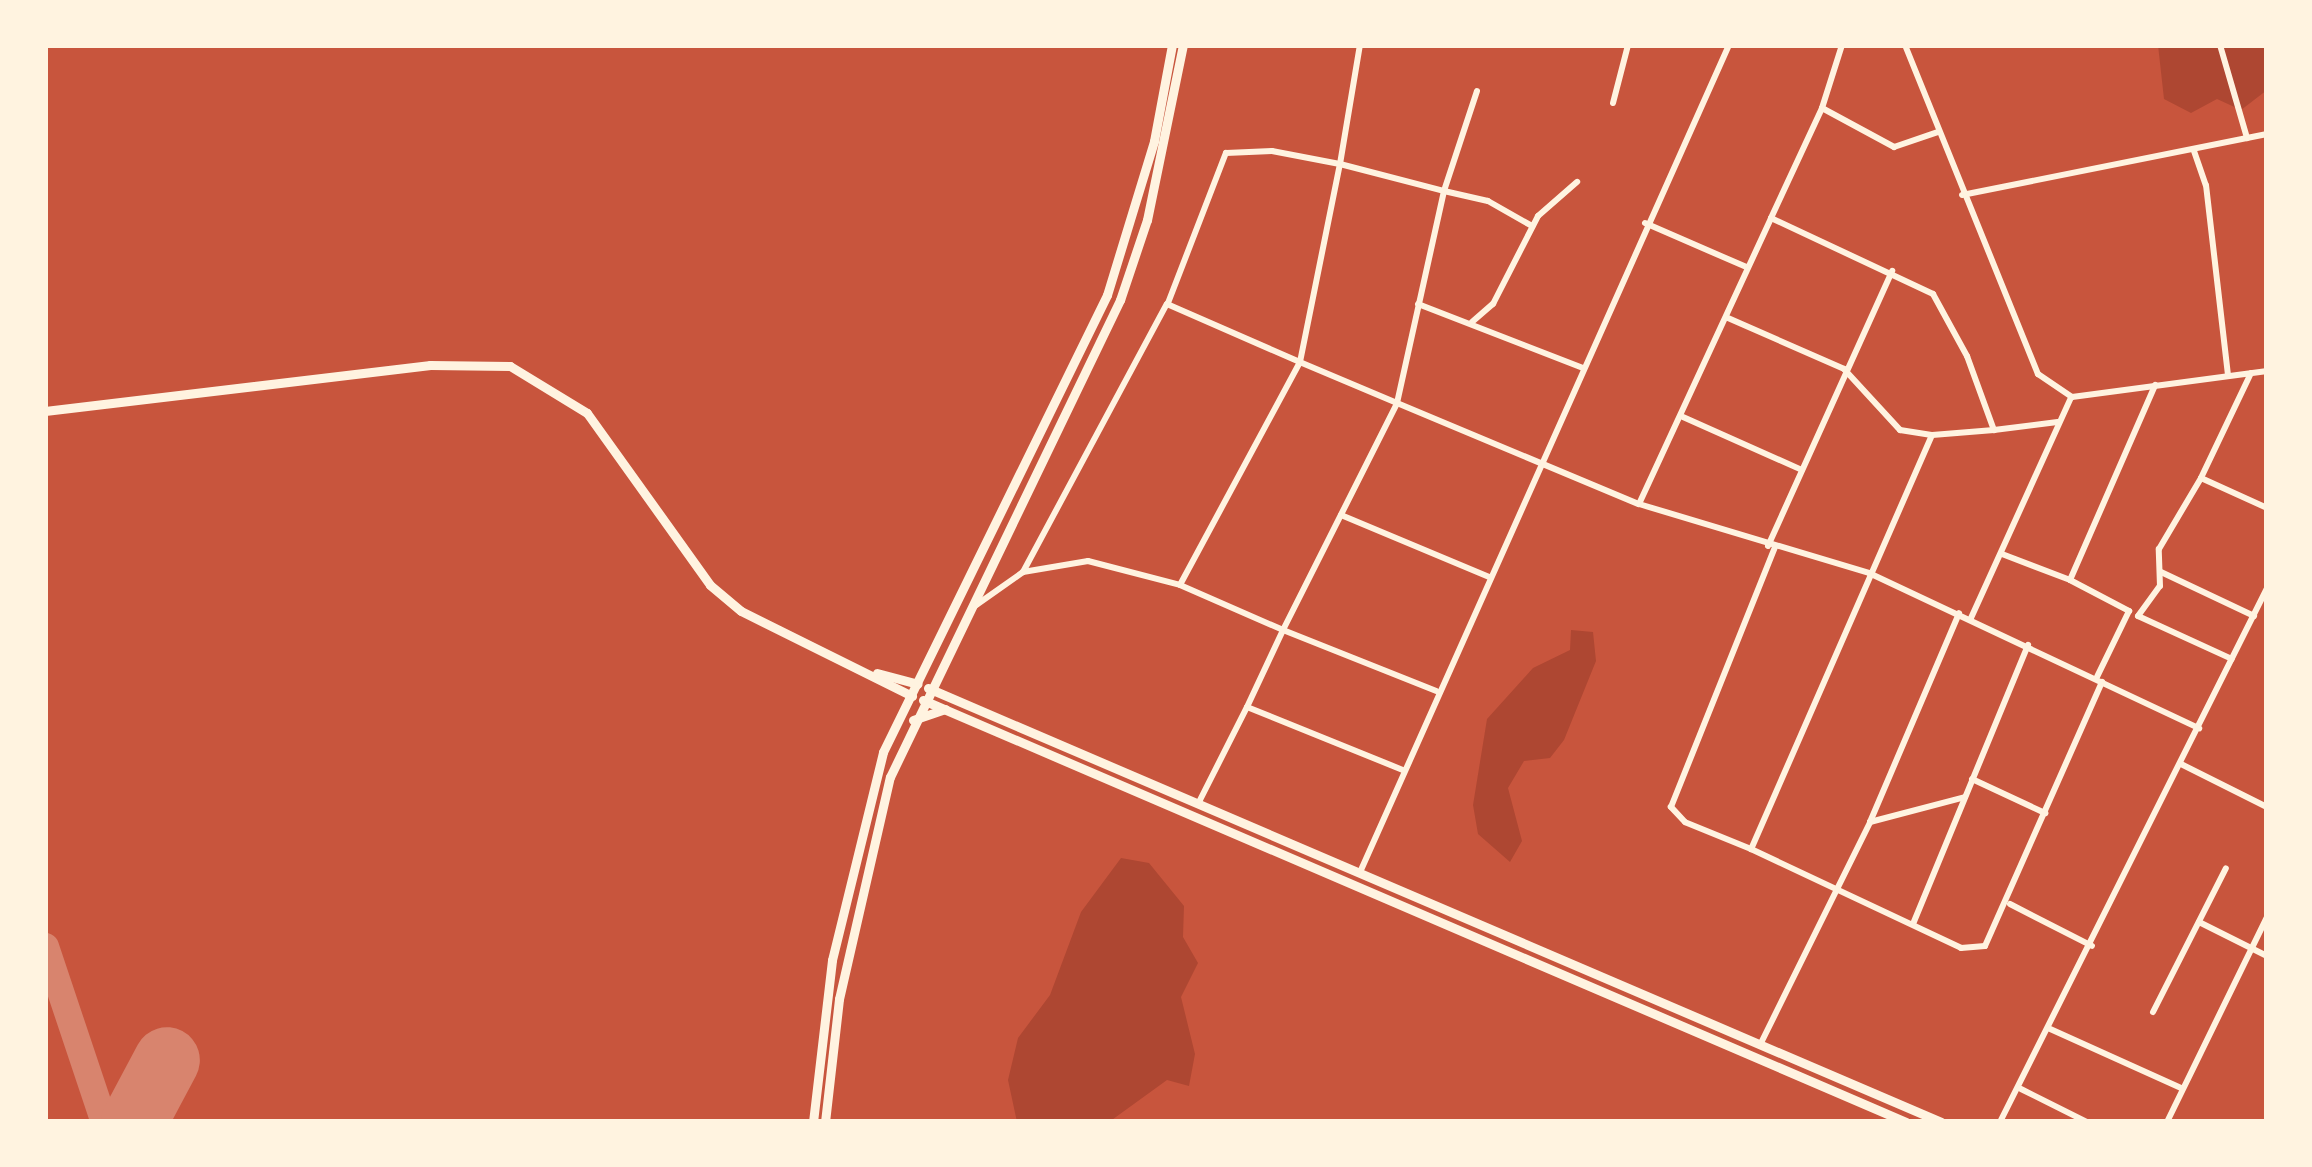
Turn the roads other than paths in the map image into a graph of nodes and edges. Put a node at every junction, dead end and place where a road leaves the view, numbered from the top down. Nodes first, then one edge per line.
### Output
1 (1172, 45) edge
2 (1184, 45) edge
3 (1360, 45) edge
4 (1628, 45) edge
5 (1729, 45) edge
6 (1842, 45) edge
7 (1905, 45) edge
8 (2220, 45) edge
9 (1477, 91) dead end
10 (1613, 104) dead end
11 (1822, 108) junction
12 (1938, 132) junction
13 (2267, 134) edge
14 (2247, 138) junction
15 (2194, 151) junction
16 (1340, 164) junction
17 (1577, 182) dead end
18 (1444, 191) junction
19 (1962, 195) junction
20 (1771, 218) junction
21 (1645, 223) junction
22 (1532, 226) junction
23 (1748, 268) junction
24 (1892, 271) junction
25 (1167, 304) junction
26 (1418, 304) junction
27 (1728, 318) junction
28 (1472, 322) junction
29 (1300, 362) junction
30 (1583, 368) junction
31 (1844, 369) junction
32 (2267, 370) edge
33 (2251, 373) junction
34 (2228, 376) junction
35 (2155, 385) junction
36 (2072, 397) junction
37 (1397, 403) junction
38 (45, 411) edge
39 (1683, 417) junction
40 (2058, 422) junction
41 (1994, 430) junction
42 (1931, 435) junction
43 (1541, 461) junction
44 (1802, 470) junction
45 (2201, 478) junction
46 (1639, 504) junction
47 (2267, 508) edge
48 (1341, 515) junction
49 (1771, 548) junction
50 (2002, 554) junction
51 (1023, 572) junction
52 (2161, 572) junction
53 (1869, 573) junction
54 (1489, 577) junction
55 (2070, 580) junction
56 (1180, 585) junction
57 (2267, 588) edge
58 (2260, 603) junction
59 (966, 612) junction
60 (2267, 612) edge
61 (1959, 613) junction
62 (2134, 613) junction
63 (2254, 616) junction
64 (1971, 618) junction
65 (1283, 630) junction
66 (2028, 644) junction
67 (2232, 659) junction
68 (871, 673) junction
69 (2099, 680) junction
70 (913, 682) junction
71 (928, 688) junction
72 (1436, 691) junction
73 (908, 694) junction
74 (923, 700) junction
75 (1247, 707) junction
76 (945, 709) junction
77 (914, 721) junction
78 (2199, 728) junction
79 (2181, 764) junction
80 (1403, 770) junction
81 (1972, 779) junction
82 (1966, 797) junction
83 (1198, 802) junction
84 (2267, 807) edge
85 (2045, 813) junction
86 (1870, 822) junction
87 (1751, 849) junction
88 (2227, 868) dead end
89 (1361, 870) junction
90 (1839, 890) junction
91 (2008, 903) junction
92 (2267, 917) edge
93 (2199, 922) junction
94 (1913, 925) junction
95 (2092, 946) junction
96 (2252, 949) junction
97 (2267, 956) edge
98 (2152, 1012) dead end
99 (2048, 1028) junction
100 (1761, 1043) junction
101 (2021, 1089) dead end
102 (2182, 1089) junction
103 (813, 1122) edge
104 (825, 1122) edge
105 (1906, 1122) edge
106 (1941, 1122) edge
107 (2000, 1122) edge
108 (2087, 1122) edge
109 (2167, 1122) edge

1 - 70 main road
2 - 59 main road
3 - 16 street
4 - 10 street
5 - 21 street
6 - 11 street
7 - 12 street
8 - 14 street
9 - 18 street
11 - 12 street
11 - 20 street
12 - 19 street
13 - 14 street
14 - 15 street
15 - 19 street
15 - 34 street
16 - 18 street
16 - 25 street
16 - 29 street
17 - 22 street
18 - 22 street
18 - 26 street
19 - 36 street
20 - 23 street
20 - 24 street
21 - 23 street
21 - 30 street
22 - 28 street
23 - 27 street
24 - 31 street
24 - 41 street
25 - 29 street
25 - 51 street
26 - 28 street
26 - 37 street
27 - 31 street
27 - 39 street
28 - 30 street
29 - 37 street
29 - 56 street
30 - 43 street
31 - 42 street
31 - 44 street
32 - 33 street
33 - 34 street
33 - 45 street
34 - 35 street
35 - 36 street
35 - 55 street
36 - 40 street
37 - 43 street
37 - 48 street
38 - 68 main road
39 - 44 street
39 - 46 street
40 - 41 street
40 - 50 street
41 - 42 street
42 - 53 street
43 - 46 street
43 - 54 street
44 - 49 street
45 - 47 street
45 - 52 street
46 - 49 street
48 - 54 street
48 - 65 street
49 - 53 street
49 - 87 street
50 - 55 street
50 - 64 street
51 - 56 street
51 - 59 street
52 - 62 street
52 - 63 street
53 - 61 street
53 - 87 street
54 - 72 street
55 - 62 street
56 - 65 street
57 - 58 street
58 - 60 street
58 - 63 street
59 - 71 main road
61 - 64 street
61 - 86 street
62 - 67 street
62 - 69 street
63 - 67 street
64 - 66 street
65 - 72 street
65 - 75 street
66 - 69 street
66 - 81 street
67 - 78 street
68 - 70 main road
68 - 73 main road
69 - 78 street
69 - 85 street
70 - 71 main road
70 - 73 main road
71 - 74 main road
71 - 83 main road
72 - 80 street
73 - 74 main road
73 - 103 main road
74 - 76 main road
74 - 77 main road
75 - 80 street
75 - 83 street
76 - 77 main road
76 - 105 main road
77 - 104 main road
78 - 79 street
79 - 84 street
79 - 95 street
80 - 89 street
81 - 82 street
81 - 85 street
82 - 86 street
82 - 94 street
83 - 89 main road
85 - 91 street
86 - 90 street
87 - 90 street
88 - 93 street
89 - 100 main road
90 - 94 street
90 - 100 street
91 - 94 street
91 - 95 street
92 - 96 street
93 - 96 street
93 - 98 street
95 - 99 street
96 - 97 street
96 - 102 street
99 - 102 street
99 - 107 street
100 - 106 main road
101 - 108 street
102 - 109 street

